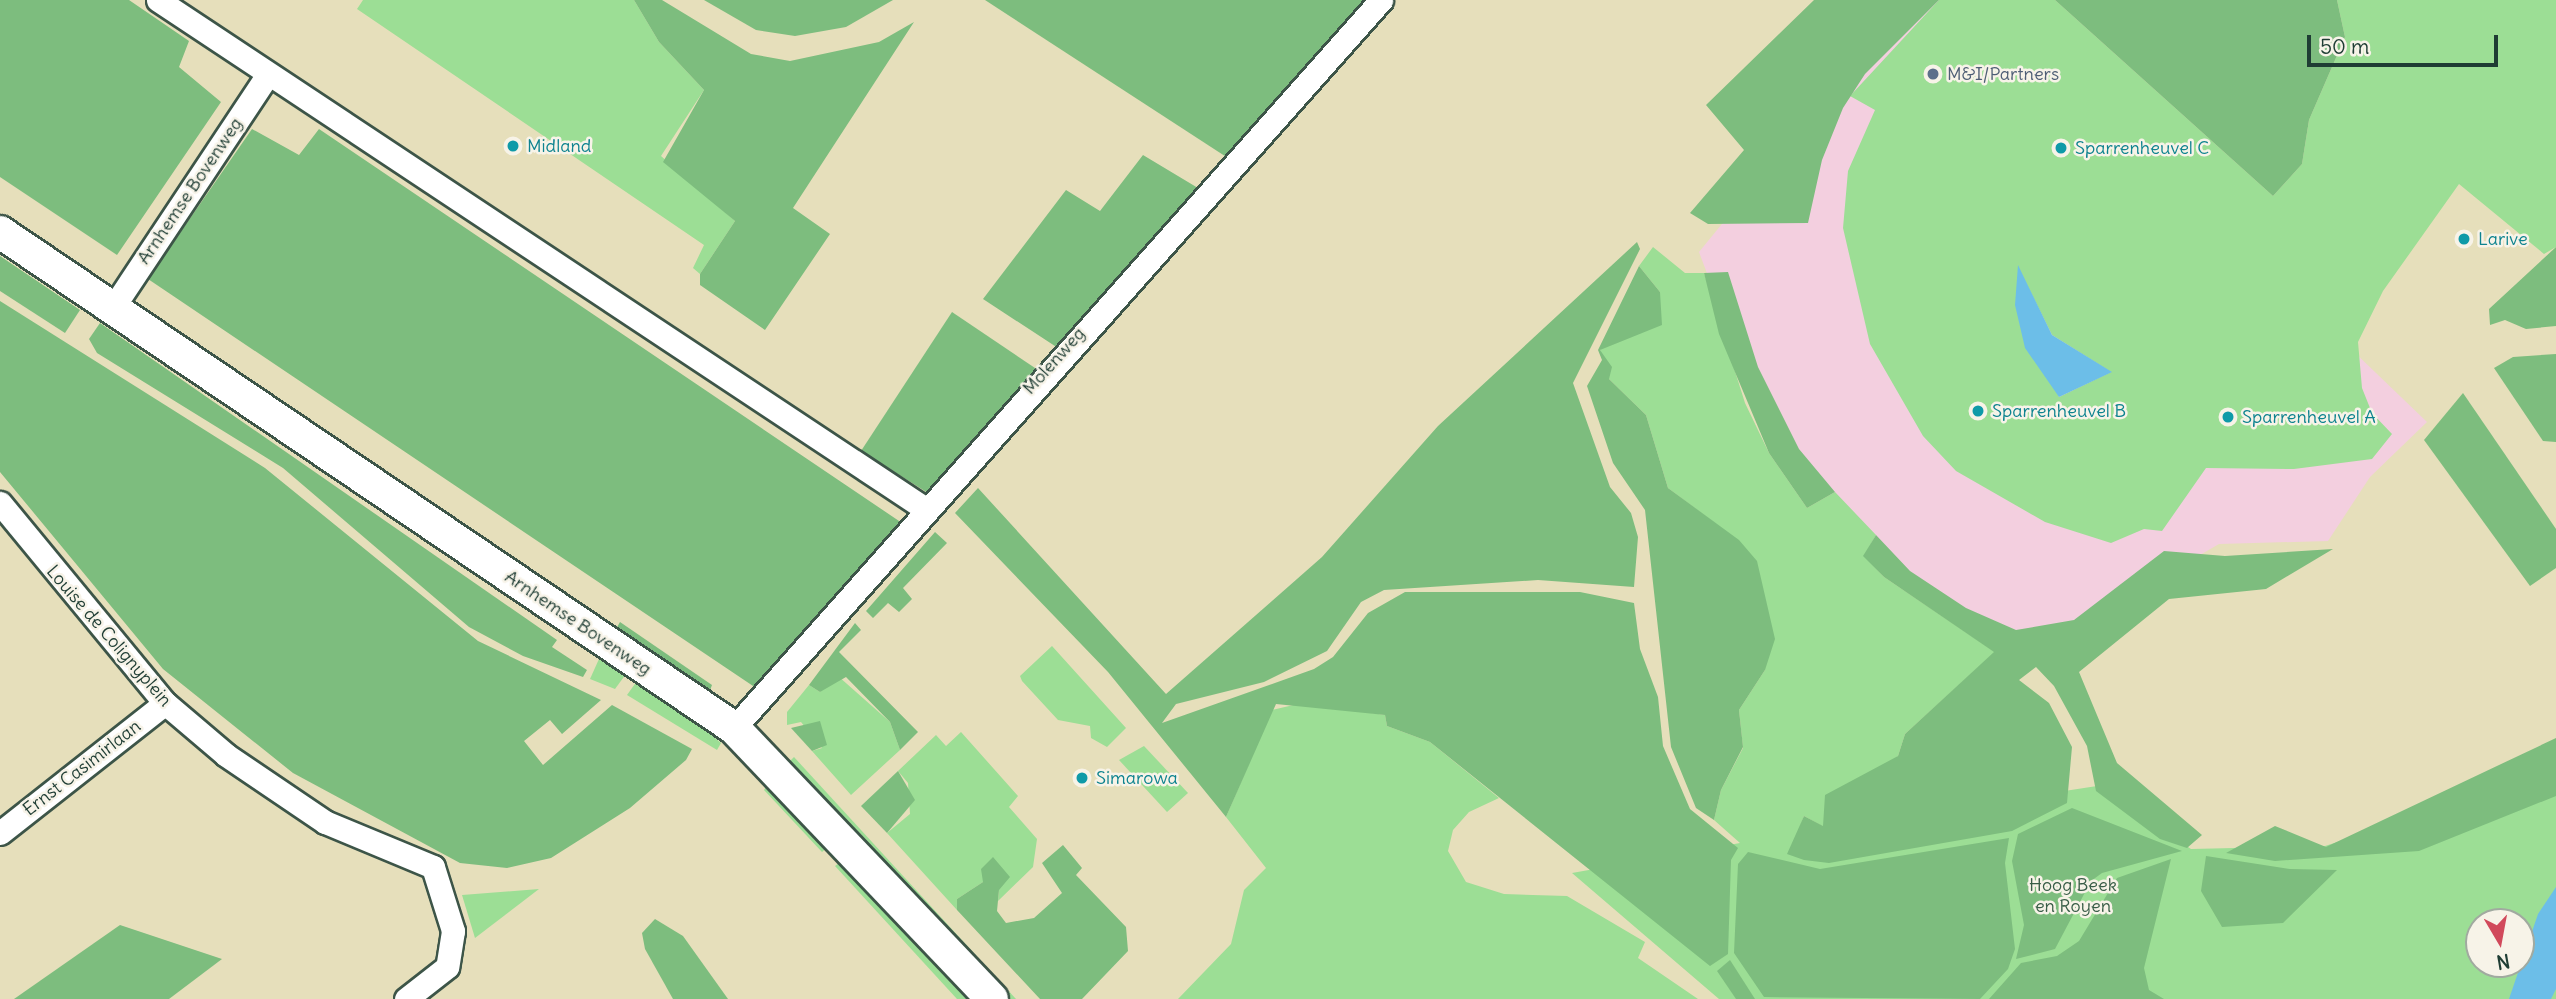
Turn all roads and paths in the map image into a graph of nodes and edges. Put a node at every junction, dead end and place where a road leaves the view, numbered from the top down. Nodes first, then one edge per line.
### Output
1 (158, 0) edge
2 (1381, 0) edge
3 (268, 74) junction
4 (0, 232) edge
5 (112, 309) junction
6 (0, 503) edge
7 (924, 508) junction
8 (164, 703) junction
9 (734, 728) junction
10 (0, 833) edge
11 (406, 999) edge
12 (992, 999) edge

1 - 3 street
2 - 7 street, Molenweg
3 - 5 street, Arnhemse Bovenweg
3 - 7 street
4 - 5 main road, Arnhemse Bovenweg
5 - 9 main road, Arnhemse Bovenweg
6 - 8 street, Louise de Colignyplein
7 - 9 street, Molenweg
8 - 10 street, Ernst Casimirlaan
8 - 11 street, Louise de Colignyplein
9 - 12 main road, Arnhemse Bovenweg

